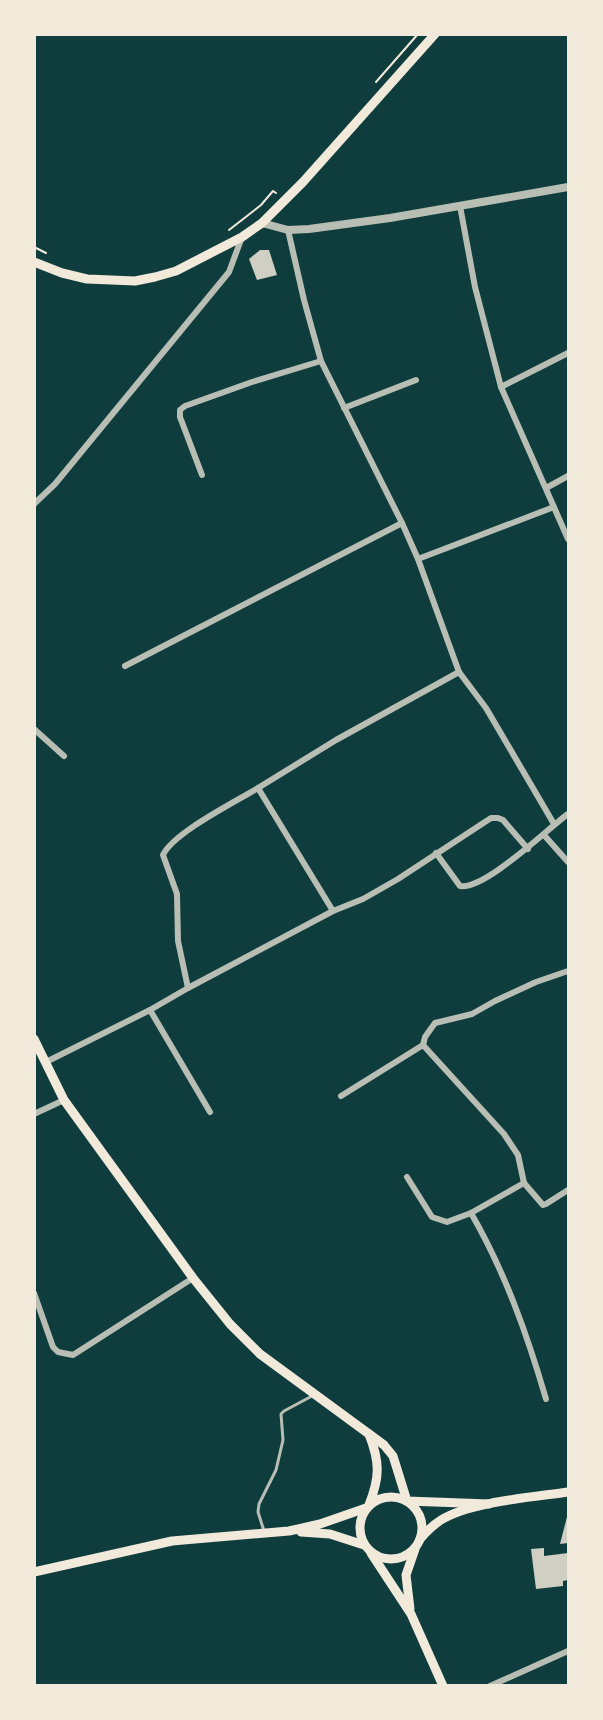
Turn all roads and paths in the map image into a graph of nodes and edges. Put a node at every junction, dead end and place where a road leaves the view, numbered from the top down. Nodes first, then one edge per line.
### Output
1 (418, 34) edge
2 (435, 34) edge
3 (371, 87) dead end
4 (568, 187) edge
5 (276, 193) dead end
6 (460, 206) junction
7 (262, 223) junction
8 (288, 230) junction
9 (222, 234) dead end
10 (242, 237) junction
11 (34, 247) edge
12 (47, 254) dead end
13 (34, 261) edge
14 (568, 353) edge
15 (321, 361) junction
16 (416, 380) dead end
17 (501, 387) junction
18 (344, 408) junction
19 (202, 476) dead end
20 (568, 476) edge
21 (546, 488) junction
22 (34, 504) edge
23 (554, 507) junction
24 (402, 523) junction
25 (568, 539) edge
26 (418, 559) junction
27 (125, 666) dead end
28 (459, 672) junction
29 (34, 729) edge
30 (64, 756) dead end
31 (258, 788) junction
32 (568, 814) edge
33 (554, 824) junction
34 (544, 835) junction
35 (528, 849) junction
36 (436, 853) junction
37 (568, 862) edge
38 (333, 911) junction
39 (568, 971) edge
40 (188, 988) junction
41 (150, 1010) junction
42 (34, 1039) edge
43 (423, 1045) junction
44 (46, 1062) junction
45 (341, 1096) dead end
46 (64, 1100) junction
47 (210, 1112) dead end
48 (34, 1114) edge
49 (407, 1177) dead end
50 (524, 1183) junction
51 (568, 1190) edge
52 (471, 1213) junction
53 (194, 1278) junction
54 (34, 1293) edge
55 (315, 1394) junction
56 (546, 1400) dead end
57 (368, 1432) junction
58 (568, 1492) edge
59 (407, 1501) junction
60 (489, 1504) junction
61 (367, 1506) junction
62 (289, 1531) junction
63 (265, 1533) junction
64 (419, 1541) junction
65 (367, 1548) junction
66 (34, 1572) edge
67 (411, 1614) junction
68 (568, 1651) edge
69 (443, 1686) edge
70 (490, 1686) edge

1 - 3 path
2 - 7 main road
4 - 6 street
5 - 9 path
6 - 8 street
6 - 17 street
7 - 8 street
7 - 10 main road
8 - 15 street
10 - 13 main road
10 - 22 street
11 - 12 path
14 - 17 street
15 - 18 street
15 - 19 street
16 - 18 street
17 - 21 street
18 - 24 street
20 - 21 street
21 - 23 street
23 - 25 street
23 - 26 street
24 - 26 street
24 - 27 street
26 - 28 street
28 - 31 street
28 - 33 street
29 - 30 street
31 - 38 street
31 - 40 street
32 - 33 street
33 - 34 street
34 - 35 street
34 - 37 street
35 - 36 street
35 - 36 street
36 - 38 street
38 - 40 street
39 - 43 street
40 - 41 street
41 - 44 street
41 - 47 street
42 - 44 main road
43 - 45 street
43 - 50 street
44 - 46 main road
46 - 48 street
46 - 53 main road
49 - 52 street
50 - 51 street
50 - 52 street
52 - 56 street
53 - 54 street
53 - 55 main road
55 - 57 main road
55 - 63 lane
57 - 59 main road
57 - 61 main road
58 - 60 main road
59 - 60 main road
59 - 61 main road
59 - 64 main road
60 - 64 main road
61 - 62 main road
61 - 65 main road
62 - 63 main road
62 - 65 main road
63 - 66 main road
64 - 65 main road
64 - 67 main road
65 - 67 main road
67 - 69 main road
68 - 70 street

